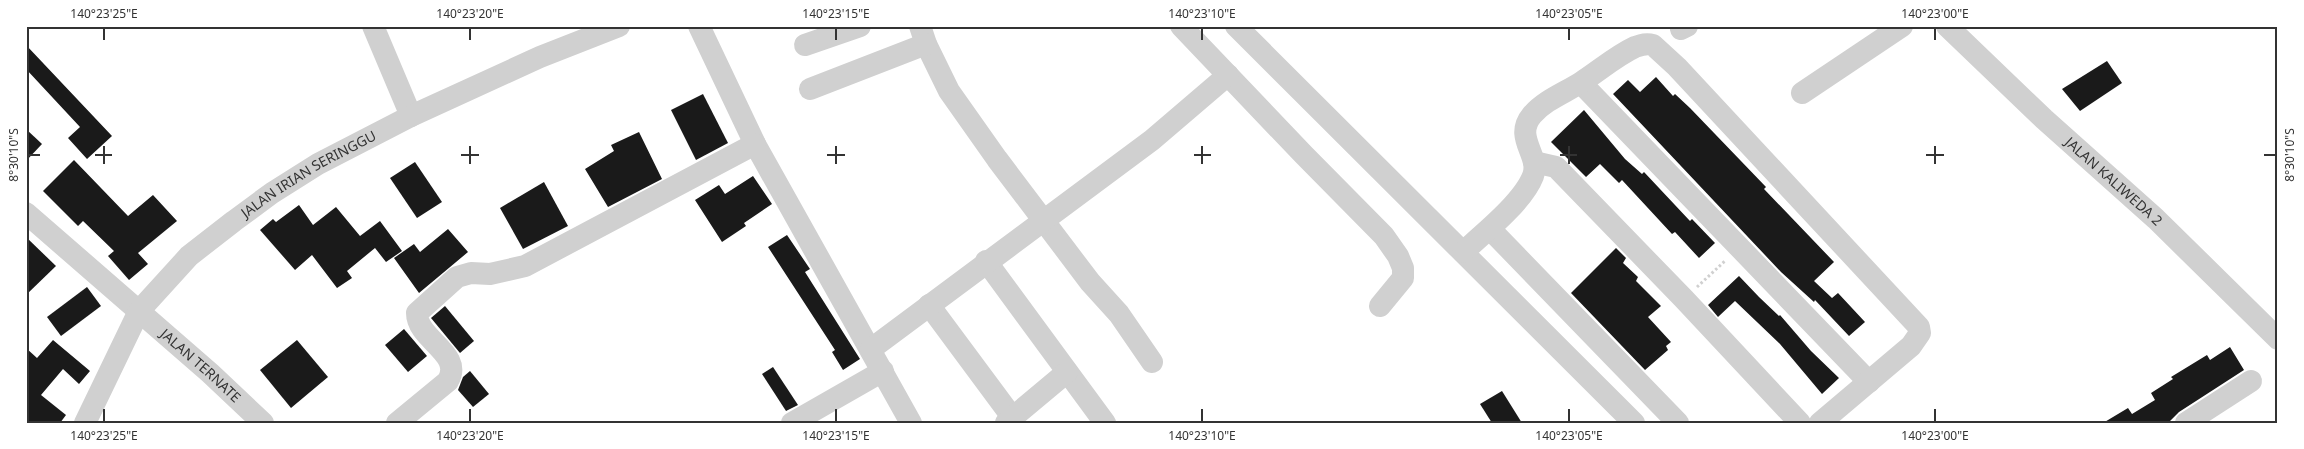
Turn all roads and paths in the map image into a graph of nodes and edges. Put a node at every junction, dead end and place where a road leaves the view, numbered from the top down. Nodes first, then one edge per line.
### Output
1 (373, 26) edge
2 (619, 26) edge
3 (699, 26) edge
4 (860, 26) edge
5 (1181, 26) edge
6 (1236, 26) edge
7 (1902, 26) edge
8 (1947, 26) edge
9 (923, 35) edge
10 (805, 45) dead end
11 (1228, 75) junction
12 (1582, 83) junction
13 (810, 89) dead end
14 (1802, 94) dead end
15 (411, 116) junction
16 (755, 144) junction
17 (1534, 162) junction
18 (28, 217) edge
19 (1044, 220) junction
20 (1490, 228) junction
21 (1741, 246) junction
22 (1463, 252) junction
23 (986, 261) junction
24 (1684, 299) junction
25 (929, 305) junction
26 (1380, 306) dead end
27 (139, 311) junction
28 (2278, 339) edge
29 (1598, 342) junction
30 (871, 349) junction
31 (1152, 362) dead end
32 (1574, 365) junction
33 (883, 371) junction
34 (1067, 372) junction
35 (2251, 381) dead end
36 (1869, 382) junction
37 (1009, 420) edge
38 (85, 423) edge
39 (263, 423) edge
40 (397, 423) edge
41 (792, 423) edge
42 (911, 423) edge
43 (1105, 423) edge
44 (1634, 423) edge
45 (1678, 423) edge
46 (1800, 423) edge
47 (1820, 423) edge
48 (2186, 423) edge

1 - 15 street
2 - 15 street, JALAN IRIAN SERINGGU
3 - 16 street
4 - 10 street
5 - 11 street
6 - 22 street
7 - 14 street
8 - 28 street, JALAN KALIWEDA 2
9 - 13 street
9 - 19 street
11 - 19 street
11 - 26 street
12 - 17 street
12 - 21 street
12 - 36 street
15 - 27 street, JALAN IRIAN SERINGGU
16 - 30 street
16 - 40 street
17 - 20 street
17 - 24 street
18 - 27 street, JALAN TERNATE
19 - 23 street
19 - 31 street
20 - 22 street
20 - 29 street
21 - 24 path
21 - 36 street
22 - 32 street
23 - 25 street
23 - 34 street
24 - 46 street
25 - 30 street
25 - 37 street
27 - 38 street, JALAN IRIAN SERINGGU
27 - 39 street, JALAN TERNATE
29 - 32 street
29 - 45 street
30 - 33 street
32 - 44 street
33 - 41 street
33 - 42 street
34 - 37 street
34 - 43 street
35 - 48 street
36 - 47 street

